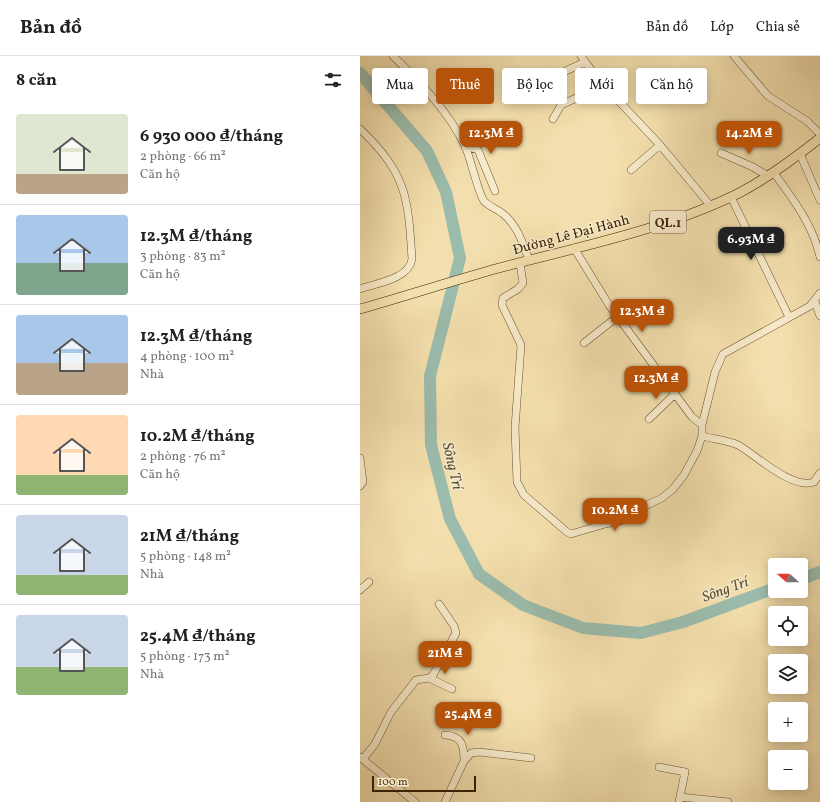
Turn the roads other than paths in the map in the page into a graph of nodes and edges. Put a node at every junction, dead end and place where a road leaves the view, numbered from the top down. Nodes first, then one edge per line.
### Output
1 (393, 56) edge
2 (734, 56) edge
3 (583, 59) edge
4 (590, 68) edge
5 (567, 69) edge
6 (575, 99) edge
7 (621, 104) edge
8 (553, 119) dead end
9 (360, 129) edge
10 (819, 140) edge
11 (660, 145) junction
12 (465, 147) junction
13 (721, 153) dead end
14 (800, 154) junction
15 (631, 170) dead end
16 (771, 174) junction
17 (495, 191) dead end
18 (731, 197) junction
19 (820, 200) edge
20 (710, 205) junction
21 (574, 248) junction
22 (820, 257) edge
23 (525, 262) junction
24 (360, 289) edge
25 (820, 293) edge
26 (815, 302) junction
27 (360, 309) edge
28 (820, 316) edge
29 (617, 317) junction
30 (789, 317) junction
31 (584, 343) dead end
32 (675, 394) junction
33 (649, 419) dead end
34 (702, 425) junction
35 (702, 436) junction
36 (360, 458) edge
37 (820, 473) edge
38 (360, 486) edge
39 (368, 582) dead end
40 (360, 590) edge
41 (439, 604) dead end
42 (429, 678) junction
43 (452, 689) dead end
44 (445, 735) dead end
45 (361, 758) edge
46 (532, 758) dead end
47 (464, 761) junction
48 (659, 767) dead end
49 (680, 799) edge
50 (415, 802) edge
51 (445, 802) edge
52 (728, 802) edge

1 - 12 street
2 - 10 street
3 - 4 street
3 - 5 street
6 - 8 street
7 - 11 street
9 - 24 street
10 - 14 main road, Đường Lê Đại Hành / QL.1
11 - 15 street
11 - 20 street
12 - 17 street
12 - 23 street
13 - 16 street
14 - 16 main road, Đường Lê Đại Hành / QL.1
14 - 19 street
16 - 18 main road, Đường Lê Đại Hành / QL.1
16 - 22 street
18 - 20 main road, Đường Lê Đại Hành / QL.1
18 - 30 street
20 - 21 main road, Đường Lê Đại Hành / QL.1
21 - 23 main road, Đường Lê Đại Hành / QL.1
21 - 29 street
23 - 27 main road, Đường Lê Đại Hành / QL.1
23 - 35 street
25 - 26 street
26 - 28 street
26 - 30 street
29 - 31 street
29 - 32 street
30 - 34 street
32 - 33 street
32 - 34 street
34 - 35 street
35 - 37 street
36 - 38 street
39 - 40 street
41 - 42 street
42 - 43 street
42 - 45 street
44 - 47 street
45 - 50 street
46 - 47 street
47 - 51 street
48 - 49 street
49 - 52 street

